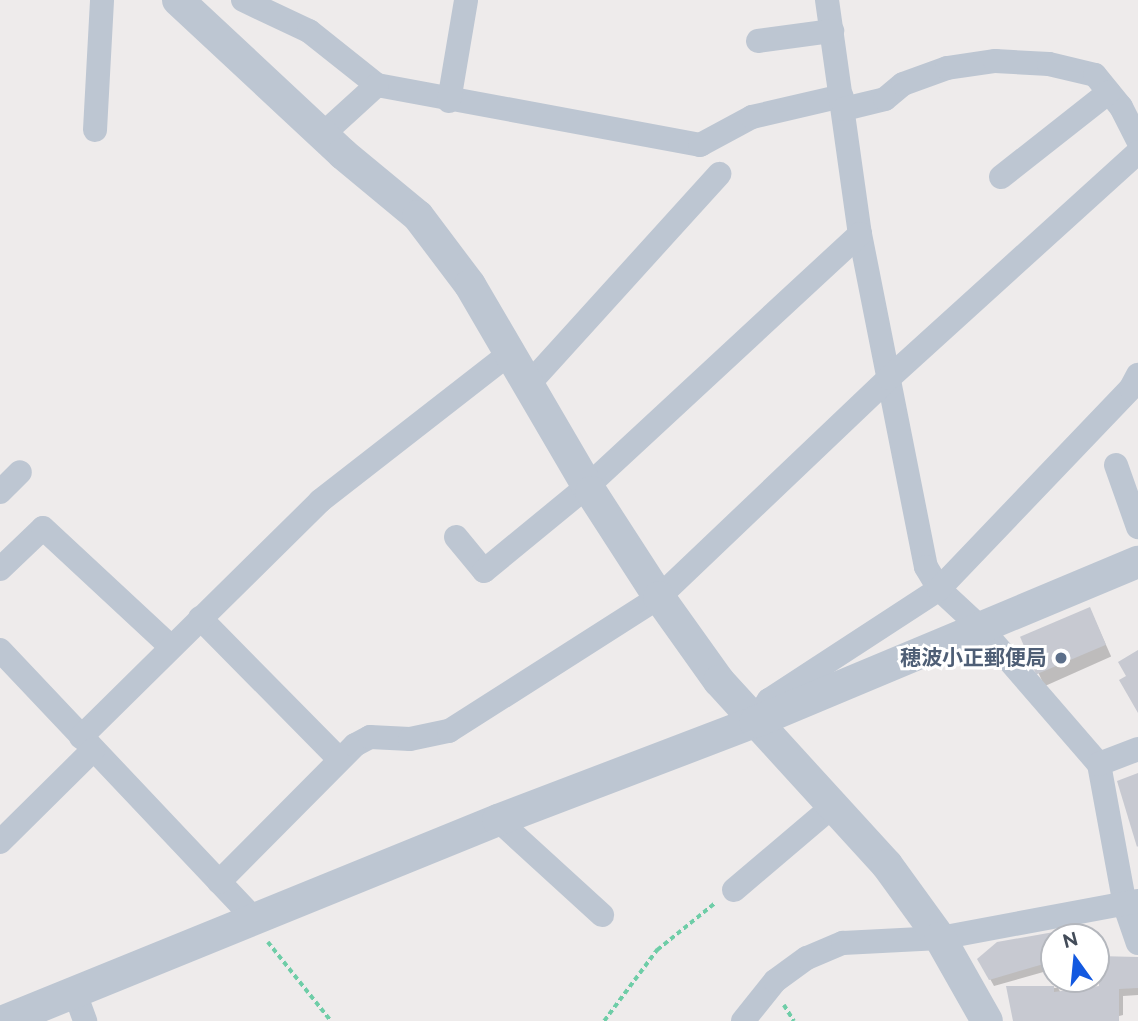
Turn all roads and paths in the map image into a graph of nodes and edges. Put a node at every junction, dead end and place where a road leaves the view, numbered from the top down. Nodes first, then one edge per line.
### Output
1 (102, 0) edge
2 (243, 0) edge
3 (466, 0) edge
4 (827, 0) edge
5 (196, 5) edge
6 (832, 31) junction
7 (758, 41) dead end
8 (377, 85) junction
9 (1109, 92) junction
10 (449, 100) junction
11 (843, 102) junction
12 (95, 130) dead end
13 (322, 135) junction
14 (1138, 139) edge
15 (1138, 152) edge
16 (719, 174) dead end
17 (1001, 177) dead end
18 (860, 234) junction
19 (509, 355) junction
20 (1138, 375) edge
21 (889, 378) junction
22 (528, 385) junction
23 (1116, 465) dead end
24 (20, 472) dead end
25 (590, 484) junction
26 (0, 492) edge
27 (1138, 527) edge
28 (456, 537) dead end
29 (1138, 562) edge
30 (0, 569) edge
31 (939, 589) junction
32 (659, 597) junction
33 (200, 618) junction
34 (981, 628) junction
35 (170, 646) junction
36 (0, 650) edge
37 (755, 722) junction
38 (87, 743) junction
39 (1138, 749) edge
40 (339, 759) junction
41 (1099, 764) junction
42 (832, 807) junction
43 (498, 820) junction
44 (0, 842) edge
45 (219, 882) junction
46 (734, 890) joint
47 (1131, 903) edge
48 (602, 915) dead end
49 (253, 921) junction
50 (940, 938) junction
51 (1138, 943) edge
52 (80, 1007) edge
53 (4, 1021) edge
54 (331, 1021) edge
55 (604, 1021) edge
56 (743, 1021) edge
57 (987, 1021) edge

1 - 12 street
2 - 8 street
3 - 10 street
4 - 6 street
5 - 13 street
6 - 7 street
6 - 11 street
8 - 10 street
8 - 13 street
9 - 11 street
9 - 14 street
9 - 17 street
10 - 11 street
11 - 18 street
13 - 19 street
15 - 21 street
16 - 22 street
18 - 21 street
18 - 25 street
19 - 22 street
19 - 33 street
20 - 31 street
21 - 31 street
21 - 32 street
22 - 25 street
23 - 27 street
24 - 26 street
25 - 28 street
25 - 32 street
29 - 34 street
30 - 35 street
31 - 34 street
31 - 37 street
32 - 37 street
32 - 40 street
33 - 35 street
33 - 40 street
34 - 37 street
34 - 41 street
35 - 38 street
36 - 38 street
37 - 42 street
37 - 43 street
38 - 44 street
38 - 45 street
39 - 41 street
40 - 45 street
41 - 47 street
42 - 46 street
42 - 50 street
43 - 48 street
43 - 49 street
45 - 49 street
46 - 55 path
47 - 50 street
47 - 51 street
49 - 52 street
49 - 54 path
50 - 56 street
50 - 57 street
52 - 53 street

